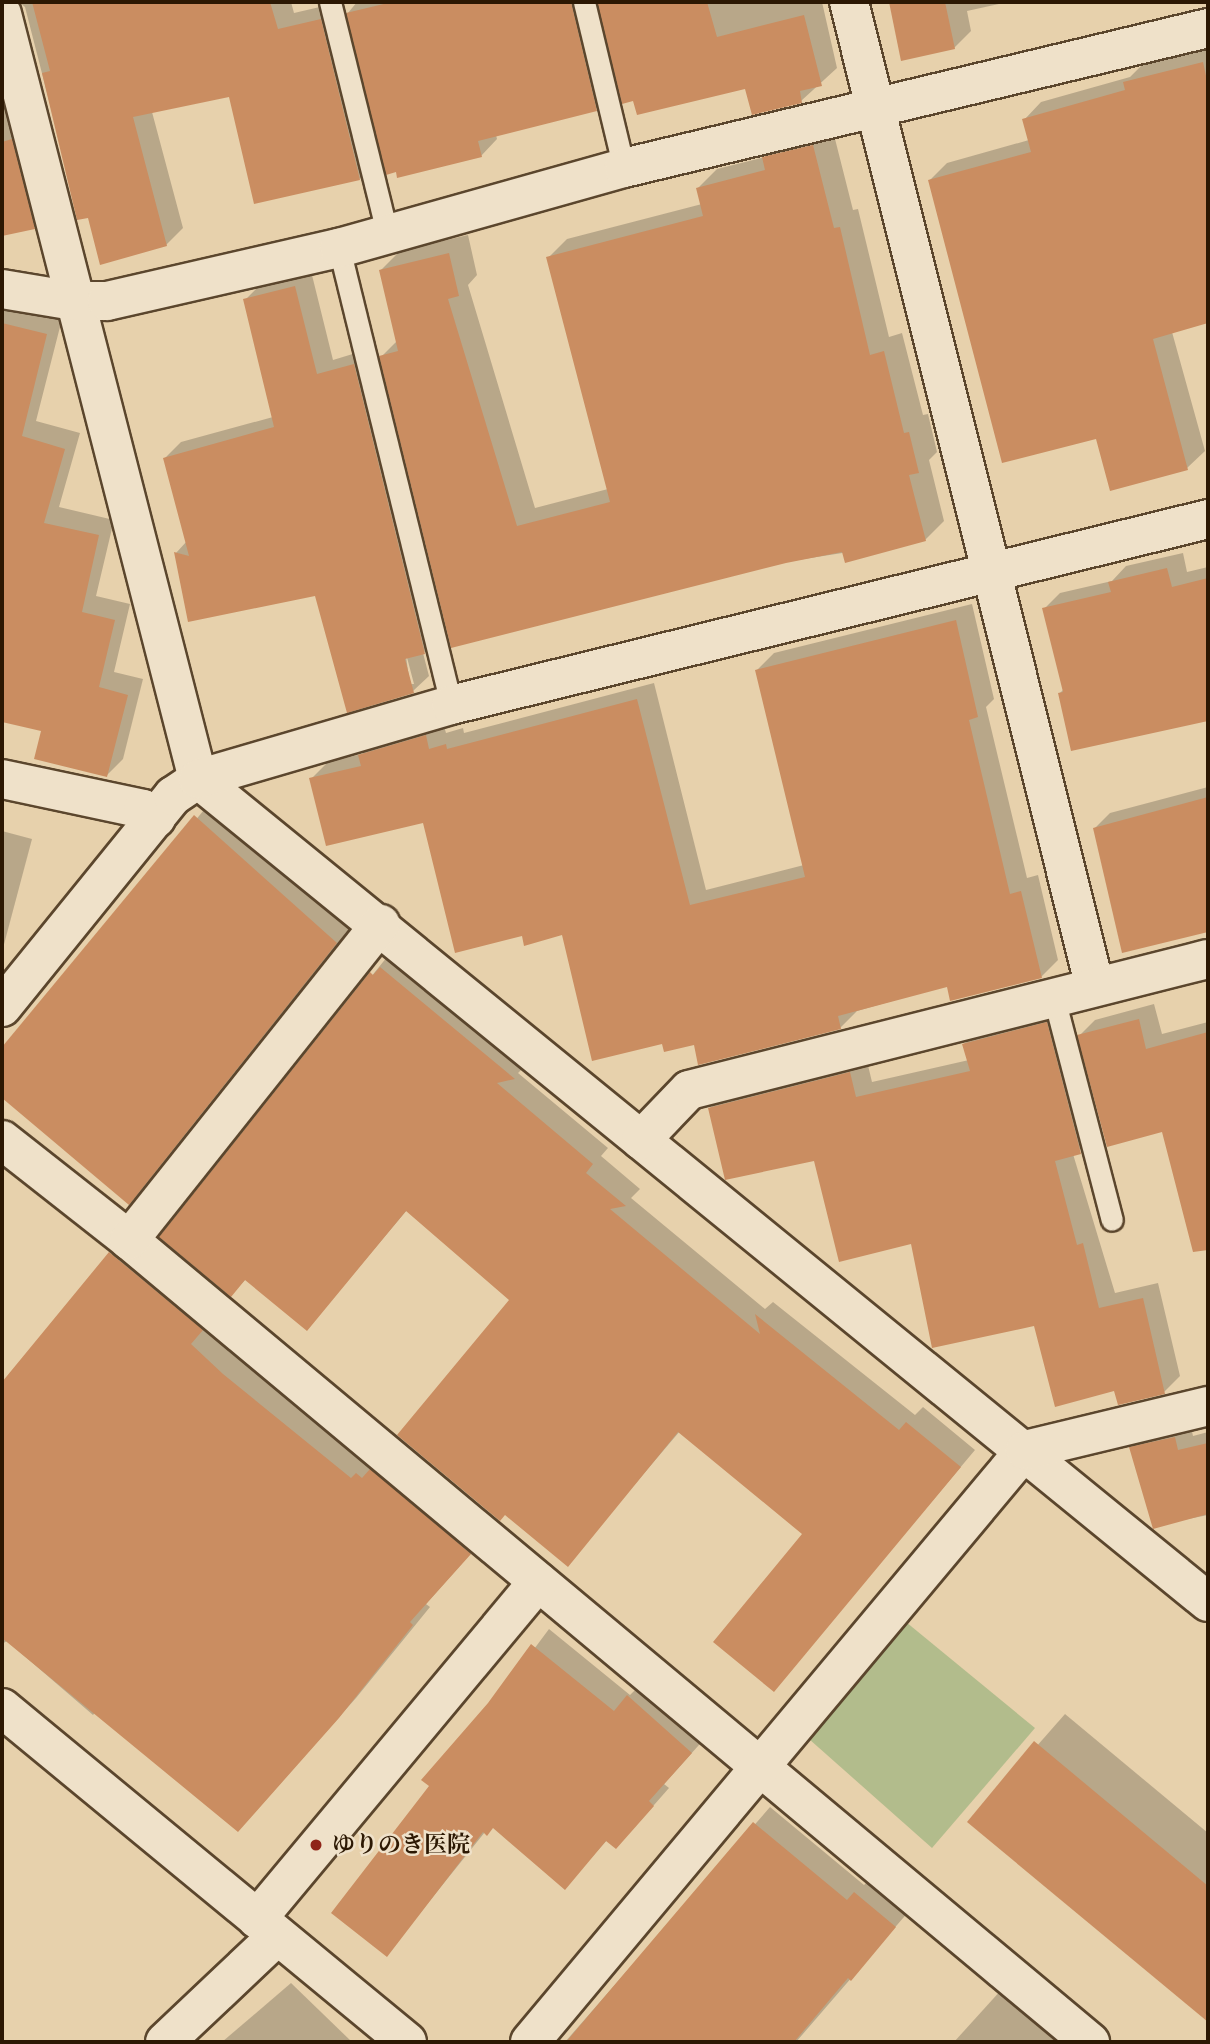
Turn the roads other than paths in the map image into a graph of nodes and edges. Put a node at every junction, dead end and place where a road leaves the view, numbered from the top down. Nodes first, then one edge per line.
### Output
1 (330, 2) edge
2 (584, 2) edge
3 (849, 2) edge
4 (2, 14) edge
5 (1208, 28) edge
6 (875, 109) junction
7 (624, 168) junction
8 (387, 233) junction
9 (339, 247) junction
10 (2, 289) edge
11 (74, 301) junction
12 (1208, 519) edge
13 (993, 574) junction
14 (451, 705) junction
15 (2, 779) edge
16 (198, 779) junction
17 (156, 818) junction
18 (380, 924) junction
19 (1208, 959) edge
20 (1095, 987) junction
21 (1054, 998) junction
22 (2, 1007) edge
23 (2, 1140) edge
24 (641, 1140) junction
25 (1112, 1220) dead end
26 (129, 1240) junction
27 (1208, 1406) edge
28 (1025, 1450) junction
29 (538, 1582) junction
30 (1208, 1602) edge
31 (2, 1708) edge
32 (759, 1766) junction
33 (267, 1927) junction
34 (165, 2042) edge
35 (407, 2042) edge
36 (530, 2042) edge
37 (1090, 2042) edge

1 - 8 lane
2 - 7 lane
3 - 6 street
4 - 11 street
5 - 6 street
6 - 7 street
6 - 13 street
7 - 8 street
8 - 9 street
9 - 11 street
9 - 14 lane
10 - 11 street
11 - 16 street
12 - 13 street
13 - 14 street
13 - 20 street
14 - 16 street
15 - 17 street
16 - 17 street
16 - 18 street
17 - 22 street
18 - 24 street
18 - 26 street
19 - 20 street
20 - 21 street
21 - 24 street
21 - 25 lane
23 - 26 street
24 - 28 street
26 - 29 street
27 - 28 street
28 - 30 street
28 - 32 street
29 - 32 street
29 - 33 street
31 - 33 street
32 - 36 street
32 - 37 street
33 - 34 street
33 - 35 street

